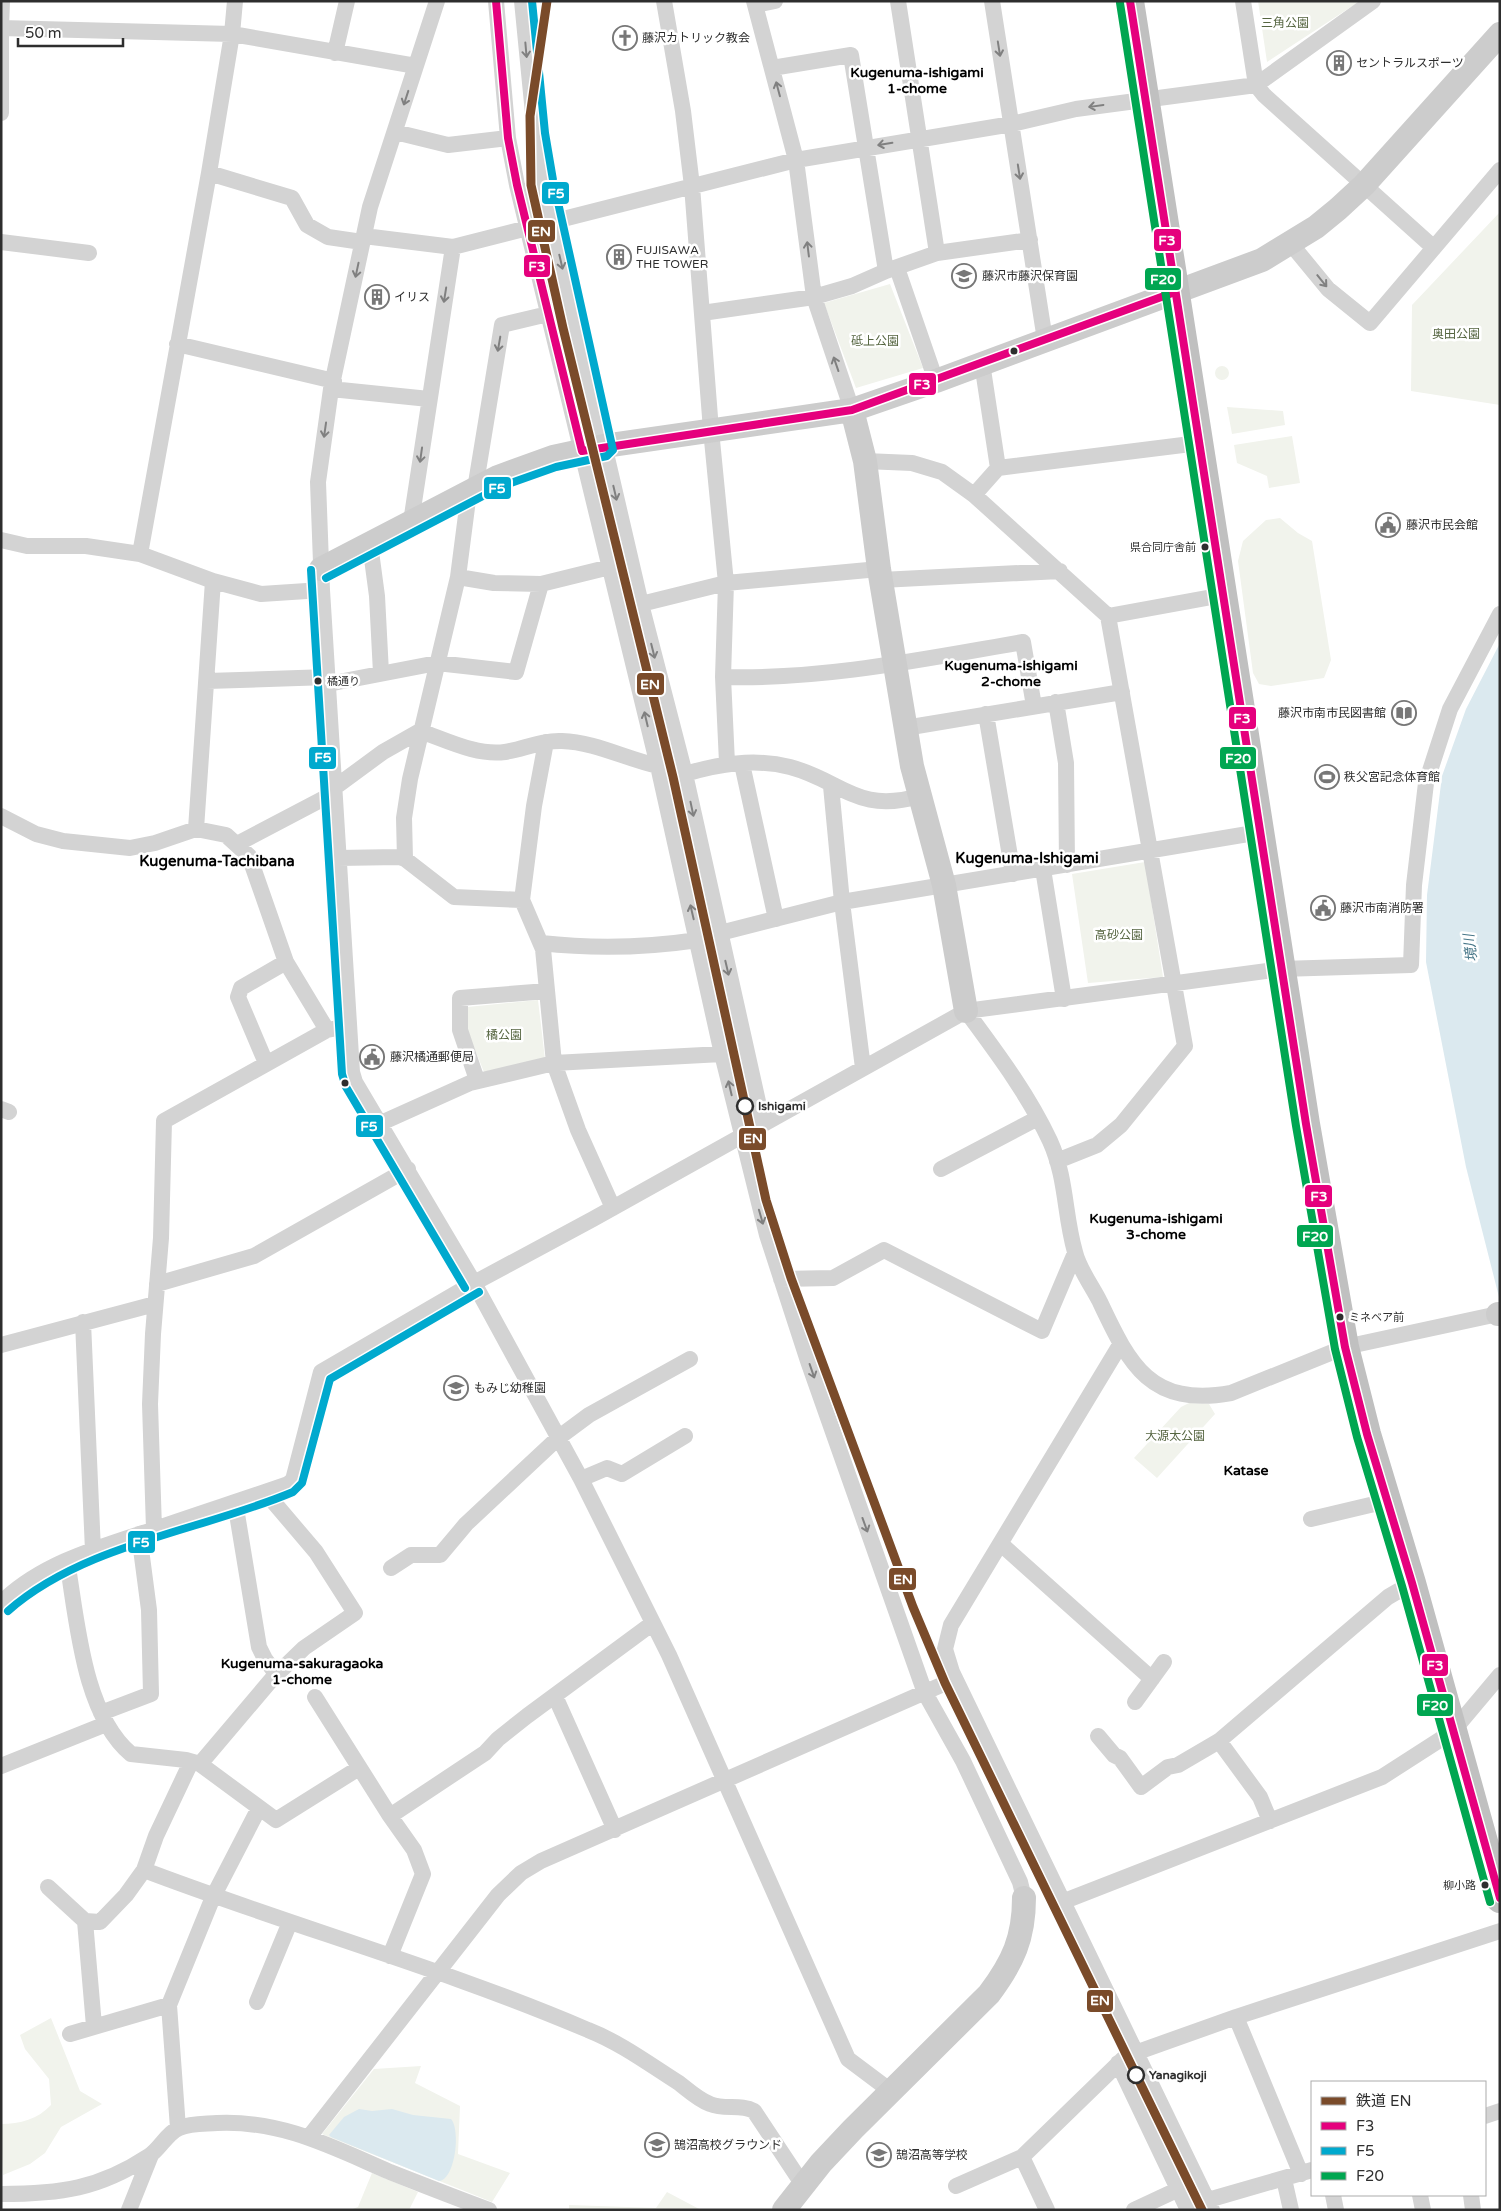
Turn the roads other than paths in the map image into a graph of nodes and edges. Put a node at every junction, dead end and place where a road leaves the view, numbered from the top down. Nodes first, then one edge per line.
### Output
1 (2, 1) edge
2 (235, 1) edge
3 (347, 1) edge
4 (437, 1) edge
5 (496, 1) edge
6 (522, 1) edge
7 (664, 1) edge
8 (775, 1) edge
9 (898, 1) edge
10 (992, 1) edge
11 (1130, 1) edge
12 (1243, 1) edge
13 (1373, 1) edge
14 (754, 3) edge
15 (1, 28) edge
16 (232, 34) junction
17 (1500, 34) edge
18 (335, 53) junction
19 (416, 66) junction
20 (772, 68) junction
21 (1256, 85) junction
22 (1145, 99) junction
23 (1, 113) edge
24 (1012, 124) junction
25 (395, 132) junction
26 (508, 138) junction
27 (920, 139) junction
28 (864, 148) junction
29 (796, 160) junction
30 (1500, 170) edge
31 (209, 173) junction
32 (1364, 184) junction
33 (692, 186) junction
34 (551, 221) junction
35 (527, 228) junction
36 (363, 239) junction
37 (1030, 240) junction
38 (1, 242) edge
39 (1291, 244) junction
40 (453, 247) junction
41 (1434, 248) junction
42 (89, 253) dead end
43 (938, 254) junction
44 (892, 269) junction
45 (1175, 292) junction
46 (814, 297) junction
47 (702, 313) junction
48 (548, 314) junction
49 (1045, 340) junction
50 (178, 344) junction
51 (982, 364) junction
52 (936, 381) junction
53 (333, 385) junction
54 (429, 399) junction
55 (852, 410) junction
56 (711, 430) junction
57 (1199, 443) junction
58 (593, 448) junction
59 (865, 461) junction
60 (998, 468) junction
61 (472, 490) junction
62 (974, 495) junction
63 (411, 522) junction
64 (1, 540) edge
65 (370, 544) junction
66 (140, 554) junction
67 (610, 567) junction
68 (1060, 571) junction
69 (880, 574) junction
70 (458, 577) junction
71 (321, 580) junction
72 (213, 581) junction
73 (726, 583) junction
74 (541, 584) junction
75 (1223, 595) junction
76 (641, 604) junction
77 (1500, 614) edge
78 (1108, 616) junction
79 (437, 663) junction
80 (895, 664) junction
81 (381, 673) junction
82 (723, 677) junction
83 (208, 681) junction
84 (328, 681) junction
85 (1122, 692) junction
86 (1056, 702) junction
87 (1034, 706) junction
88 (986, 714) junction
89 (905, 728) junction
90 (420, 731) junction
91 (546, 742) junction
92 (734, 764) junction
93 (658, 766) junction
94 (685, 774) junction
95 (831, 786) junction
96 (334, 790) junction
97 (920, 796) junction
98 (1, 816) edge
99 (196, 829) junction
100 (1260, 832) junction
101 (237, 844) junction
102 (1150, 851) junction
103 (338, 858) junction
104 (405, 859) junction
105 (1067, 864) junction
106 (1043, 868) junction
107 (1013, 874) junction
108 (944, 885) junction
109 (522, 900) junction
110 (842, 902) junction
111 (776, 919) junction
112 (720, 933) junction
113 (698, 940) junction
114 (541, 943) junction
115 (286, 962) junction
116 (1281, 969) junction
117 (1174, 984) junction
118 (546, 991) junction
119 (1064, 999) junction
120 (966, 1011) junction
121 (348, 1027) junction
122 (327, 1030) junction
123 (722, 1054) junction
124 (266, 1063) junction
125 (554, 1063) junction
126 (864, 1068) junction
127 (477, 1080) junction
128 (1038, 1118) junction
129 (381, 1123) junction
130 (763, 1124) junction
131 (743, 1135) junction
132 (1057, 1161) junction
133 (408, 1168) junction
134 (941, 1169) dead end
135 (613, 1208) junction
136 (1075, 1253) junction
137 (781, 1279) junction
138 (474, 1283) junction
139 (157, 1284) junction
140 (155, 1304) junction
141 (1499, 1314) edge
142 (82, 1322) junction
143 (1, 1345) edge
144 (1120, 1345) junction
145 (1345, 1347) junction
146 (690, 1359) dead end
147 (685, 1436) dead end
148 (558, 1438) junction
149 (581, 1479) junction
150 (265, 1492) junction
151 (1387, 1501) junction
152 (236, 1502) junction
153 (1311, 1519) dead end
154 (147, 1531) junction
155 (1000, 1544) junction
156 (93, 1551) junction
157 (67, 1561) junction
158 (390, 1568) dead end
159 (1412, 1582) junction
160 (1, 1604) edge
161 (653, 1622) junction
162 (1164, 1662) dead end
163 (277, 1675) junction
164 (1500, 1675) edge
165 (955, 1679) junction
166 (1152, 1679) junction
167 (925, 1693) junction
168 (556, 1696) junction
169 (314, 1698) dead end
170 (1135, 1702) dead end
171 (103, 1719) junction
172 (1452, 1732) junction
173 (1098, 1736) dead end
174 (1219, 1741) junction
175 (196, 1763) junction
176 (1, 1766) edge
177 (359, 1768) junction
178 (725, 1782) junction
179 (259, 1808) junction
180 (390, 1816) junction
181 (1270, 1821) junction
182 (615, 1830) junction
183 (1493, 1850) edge
184 (144, 1870) junction
185 (48, 1887) dead end
186 (213, 1896) junction
187 (1024, 1898) joint
188 (1500, 1899) edge
189 (1062, 1902) junction
190 (85, 1921) junction
191 (290, 1922) junction
192 (1500, 1931) edge
193 (390, 1956) junction
194 (437, 1972) junction
195 (257, 2002) dead end
196 (169, 2005) junction
197 (1236, 2017) junction
198 (94, 2026) junction
199 (70, 2034) dead end
200 (1135, 2053) junction
201 (1118, 2063) junction
202 (892, 2092) junction
203 (1500, 2111) edge
204 (1486, 2116) edge
205 (178, 2128) junction
206 (309, 2138) junction
207 (151, 2155) junction
208 (1022, 2157) junction
209 (1307, 2172) edge
210 (1284, 2178) junction
211 (803, 2185) junction
212 (956, 2186) dead end
213 (1178, 2189) junction
214 (4, 2191) edge
215 (1333, 2196) edge
216 (1420, 2196) edge
217 (1471, 2196) edge
218 (447, 2203) edge
219 (1210, 2205) edge
220 (23, 2210) edge
221 (129, 2210) edge
222 (489, 2210) edge
223 (784, 2210) edge
224 (1047, 2210) edge
225 (1134, 2210) edge
226 (1188, 2210) edge
227 (1291, 2210) edge
228 (1336, 2210) edge
229 (1423, 2210) edge
230 (1473, 2210) edge

1 - 15 street
2 - 16 street
3 - 18 street
4 - 19 street
5 - 26 street
6 -> 34 street
7 - 33 street
8 - 14 street
9 - 27 street
10 -> 24 street
11 - 22 highway
12 - 21 street
13 - 21 street
14 - 20 street
15 - 16 street
15 - 23 street
16 - 18 street
16 - 31 street
17 - 32 street
18 - 19 street
19 -> 25 street
20 - 28 street
29 -> 20 street
21 - 22 street
21 - 32 street
22 -> 24 street
22 - 45 highway
24 - 27 street
24 -> 37 street
25 - 26 street
25 - 36 street
26 - 35 street
27 -> 28 street
27 - 43 street
28 - 29 street
28 - 44 street
29 - 33 street
46 -> 29 street
30 - 41 street
31 - 36 street
31 - 50 street
32 - 39 street
32 - 41 street
33 - 34 street
33 - 47 street
34 - 35 street
34 -> 58 street
35 - 40 street
35 - 48 street
36 - 40 street
36 -> 53 street
37 - 43 street
37 - 49 street
38 - 42 street
39 -> 41 street
39 - 45 street
40 -> 54 street
43 - 44 street
44 - 46 street
44 - 52 street
45 - 49 street
45 - 57 highway
46 - 47 street
55 -> 46 street
47 - 56 street
48 - 58 street
48 -> 61 street
49 - 51 street
50 - 53 street
50 - 66 street
51 - 52 street
51 - 60 street
52 - 55 street
53 - 54 street
53 -> 71 street
54 -> 63 street
55 - 56 street
55 - 59 street
56 - 58 street
56 - 73 street
57 - 60 street
57 - 75 highway
58 - 61 street
58 - 67 street
58 -> 76 street
59 - 62 street
59 - 69 street
60 - 62 street
61 - 63 street
61 - 70 street
62 - 68 street
63 - 65 street
64 - 66 street
65 - 71 street
65 - 81 street
66 - 72 street
67 - 74 street
93 -> 67 street
68 - 69 street
68 - 78 street
69 - 73 street
69 - 80 street
70 - 74 street
70 - 79 street
71 - 72 street
71 - 84 street
72 - 83 street
73 - 76 street
73 - 82 street
74 - 79 street
75 - 78 street
75 - 100 highway
76 -> 94 street
77 - 116 street
78 - 85 street
79 - 81 street
79 - 90 street
80 - 82 street
80 - 87 street
80 - 89 street
81 - 84 street
82 - 92 street
83 - 84 street
83 - 99 street
84 - 96 street
85 - 86 street
85 - 102 street
86 - 87 street
86 - 105 street
87 - 88 street
88 - 89 street
88 - 107 street
89 - 97 street
90 - 91 street
90 - 96 street
90 - 104 street
91 - 93 street
91 - 109 street
92 - 94 street
92 - 95 street
92 - 111 street
113 -> 93 street
94 -> 112 street
95 - 97 street
95 - 110 street
96 - 101 street
96 - 103 street
97 - 108 street
98 - 99 street
99 - 101 street
100 - 102 street
100 - 116 highway
101 - 115 street
102 - 105 street
102 - 117 street
103 - 104 street
103 - 121 street
104 - 109 street
105 - 106 street
106 - 107 street
106 - 119 street
107 - 108 street
108 - 110 street
108 - 120 street
109 - 114 street
110 - 111 street
110 - 126 street
111 - 112 street
112 -> 130 street
113 - 114 street
113 - 123 street
114 - 118 street
115 - 122 street
115 - 124 street
116 - 117 street
116 - 145 highway
117 - 119 street
117 - 132 street
118 - 125 street
118 - 127 street
119 - 120 street
120 - 126 street
120 - 128 street
121 - 122 street
121 - 129 street
122 - 124 street
123 - 125 street
131 -> 123 street
124 - 139 street
125 - 127 street
125 - 135 street
126 - 130 street
127 - 129 street
128 - 132 street
128 - 134 street
129 - 133 street
130 - 131 street
131 - 135 street
131 -> 137 street
132 - 136 street
133 - 138 street
133 - 139 street
135 - 138 street
136 - 137 street
136 - 144 street
137 -> 167 street
138 - 148 street
138 - 150 street
139 - 140 street
140 - 142 street
140 - 154 street
141 - 145 street
142 - 143 street
142 - 156 street
144 - 145 street
144 - 155 street
145 - 151 highway
146 - 148 street
147 - 149 street
148 - 149 street
148 - 158 street
149 - 161 street
150 - 152 street
150 - 163 street
151 - 153 street
151 - 159 highway
152 - 154 street
152 - 163 street
154 - 156 street
154 - 171 street
155 - 165 street
155 - 166 street
156 - 157 street
157 - 160 street
157 - 171 street
159 - 172 highway
159 - 174 street
161 - 168 street
161 - 178 street
162 - 166 street
163 - 175 street
164 - 172 street
165 - 167 street
165 - 189 street
166 - 170 street
167 - 178 street
167 - 187 street
168 - 180 street
168 - 182 street
169 - 177 street
171 - 175 street
171 - 176 street
172 - 181 street
172 - 183 highway
173 - 174 street
174 - 181 street
175 - 179 street
175 - 184 street
177 - 179 street
177 - 180 street
178 - 182 street
178 - 202 street
179 - 186 street
180 - 193 street
181 - 189 street
182 - 194 street
183 - 188 highway
184 - 186 street
184 - 190 street
185 - 190 street
186 - 191 street
186 - 196 street
187 - 202 street
189 - 200 street
190 - 198 street
191 - 193 street
191 - 195 street
192 - 197 street
193 - 194 street
194 - 206 street
194 - 211 street
196 - 198 street
196 - 205 street
197 - 200 street
197 - 209 street
198 - 199 street
200 - 201 street
200 - 219 street
201 - 208 street
201 - 213 street
202 - 211 street
203 - 204 street
205 - 206 street
205 - 207 street
206 - 218 street
207 - 214 street
207 - 221 street
208 - 212 street
208 - 224 street
209 - 210 street
210 - 219 street
210 - 227 street
211 - 223 street
213 - 225 street
213 - 226 street
214 - 220 street
215 - 228 street
216 - 229 street
217 - 230 street
218 - 222 street

